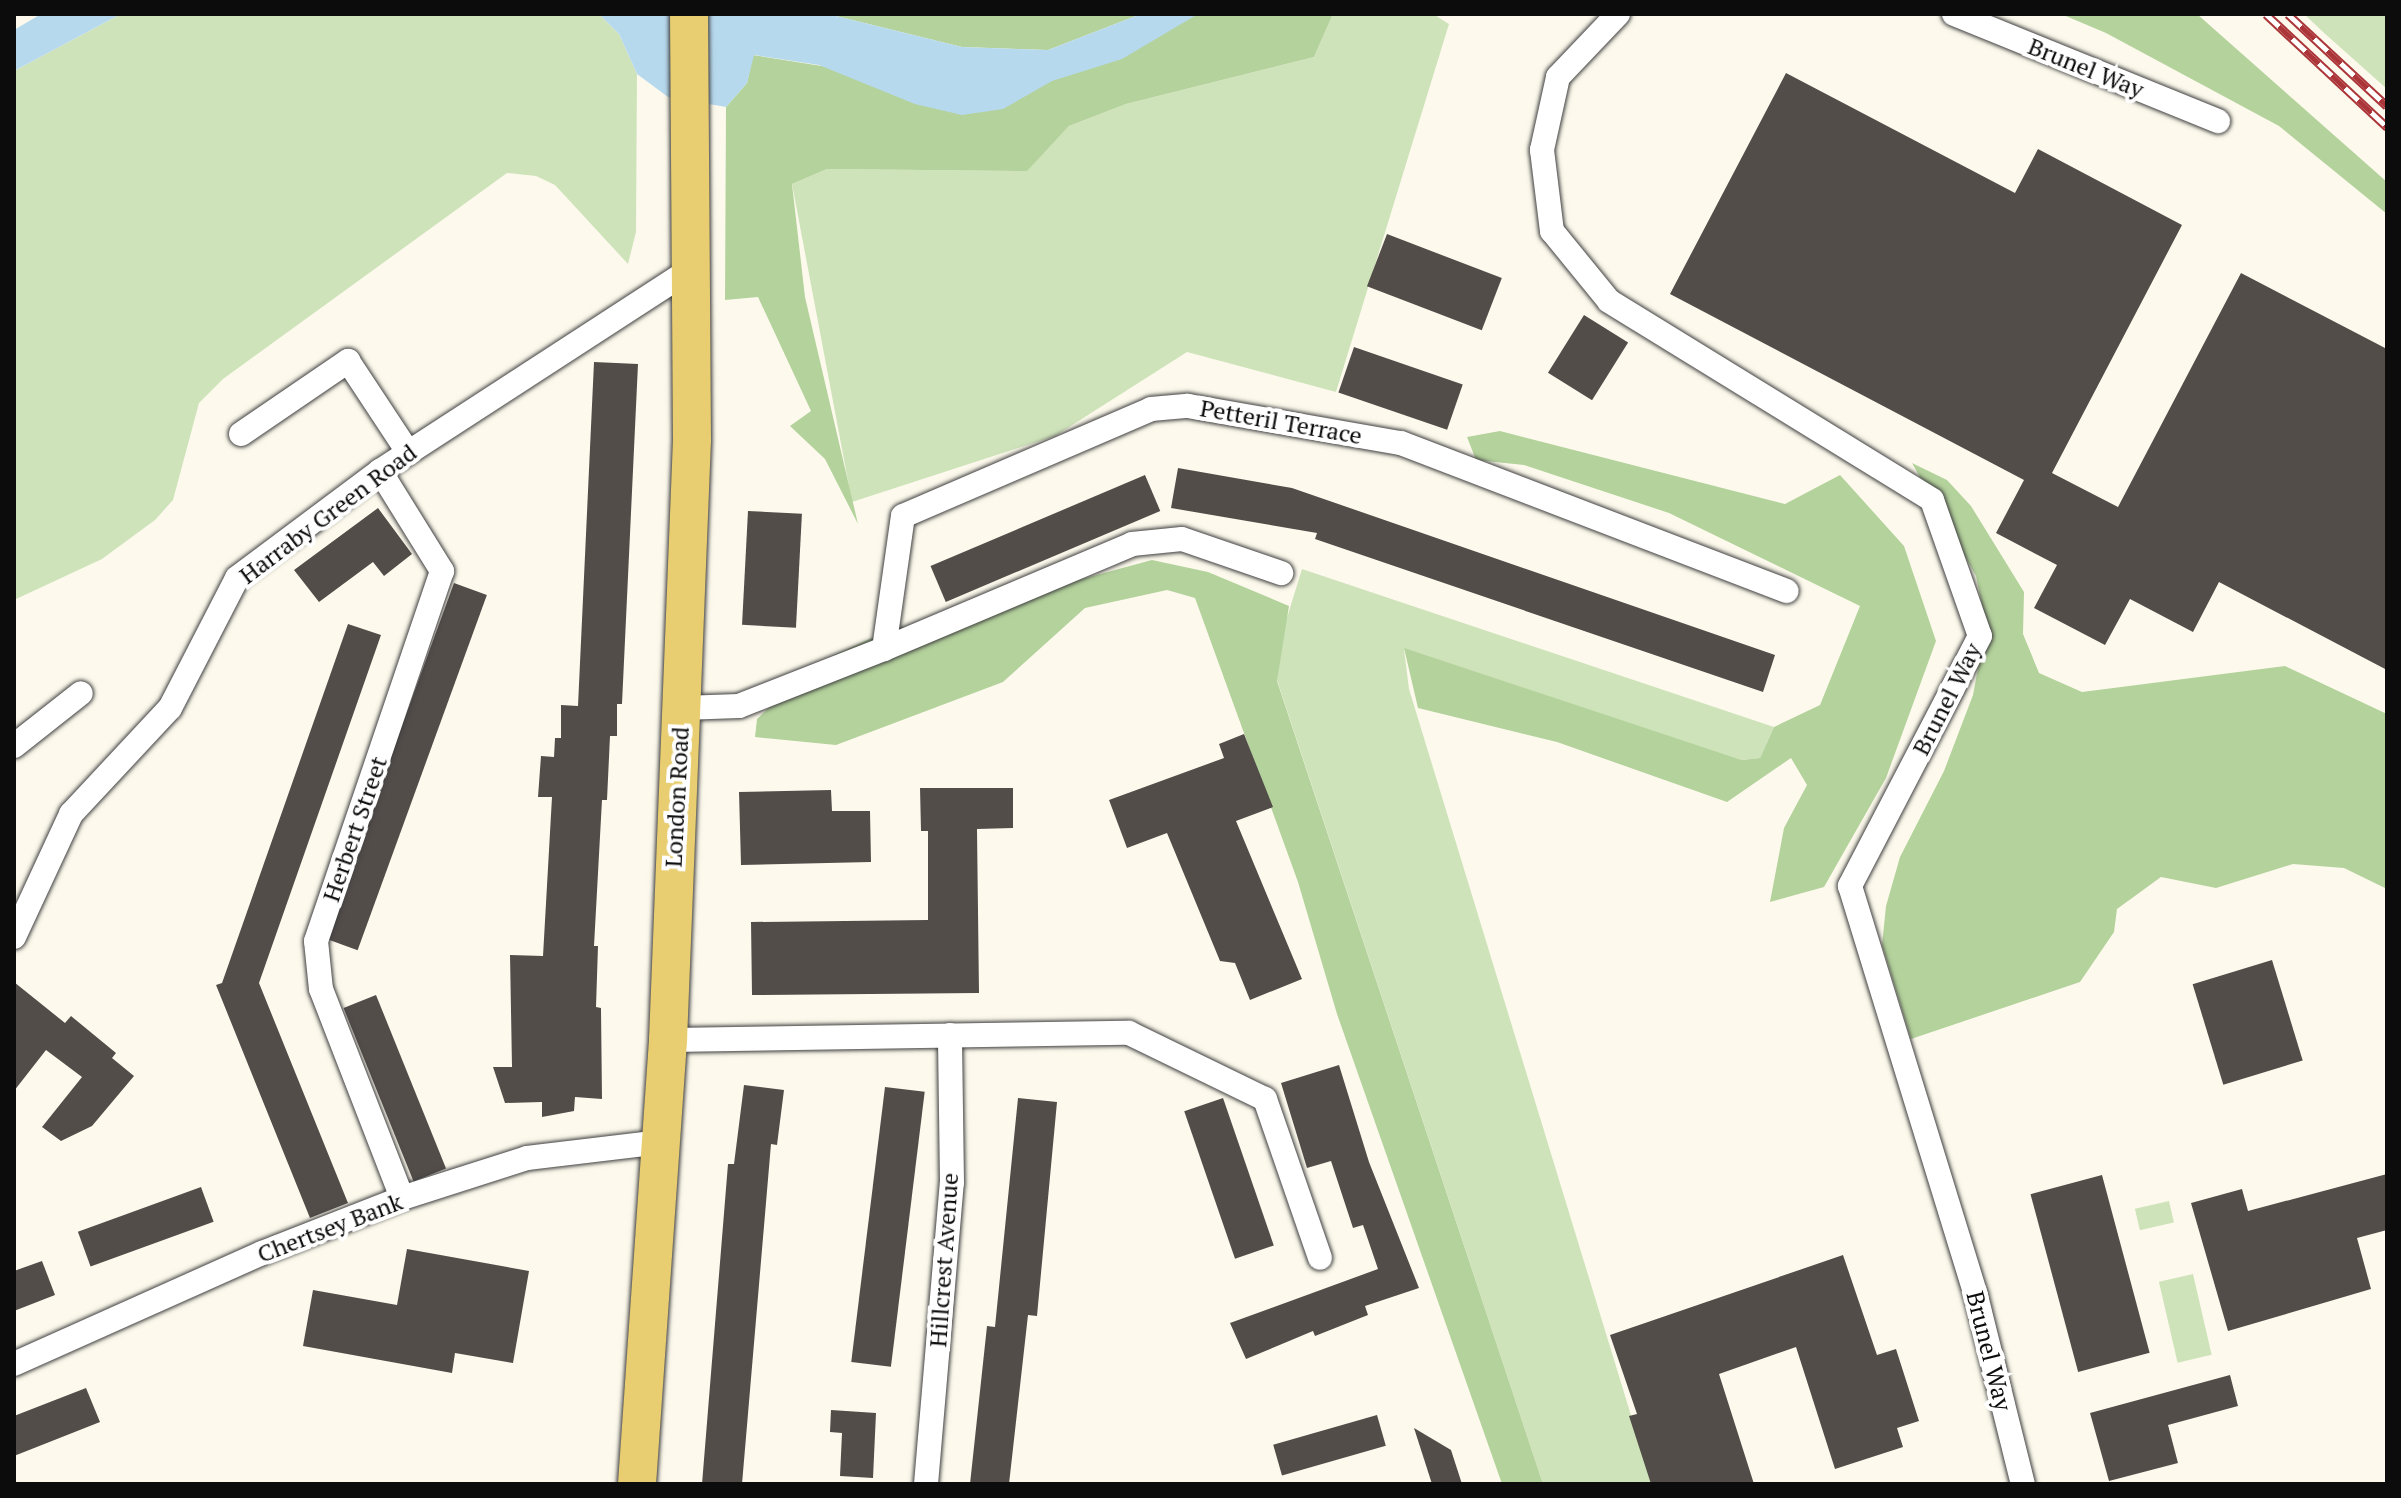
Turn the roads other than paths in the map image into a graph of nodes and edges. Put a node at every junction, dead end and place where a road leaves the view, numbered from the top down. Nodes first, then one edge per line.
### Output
1 (689, 14) edge
2 (1618, 14) edge
3 (1954, 14) edge
4 (2218, 121) dead end
5 (693, 268) junction
6 (241, 434) dead end
7 (408, 452) junction
8 (380, 471) junction
9 (1281, 573) dead end
10 (1787, 591) dead end
11 (884, 649) junction
12 (81, 693) dead end
13 (682, 708) junction
14 (14, 746) edge
15 (14, 937) edge
16 (950, 1035) junction
17 (668, 1040) junction
18 (661, 1142) junction
19 (402, 1198) junction
20 (1320, 1258) dead end
21 (14, 1364) edge
22 (637, 1484) edge
23 (926, 1484) edge
24 (2023, 1484) edge

1 - 5 main road, London Road
2 - 24 street, Brunel Way
3 - 4 street, Brunel Way
5 - 7 street, Harraby Green Road
5 - 13 main road, London Road
6 - 7 street
7 - 8 street, Harraby Green Road
8 - 15 street, Harraby Green Road
8 - 19 street, Herbert Street
9 - 11 street
10 - 11 street, Petteril Terrace
11 - 13 street
12 - 14 street
13 - 17 main road, London Road
16 - 17 street
16 - 20 street
16 - 23 street, Hillcrest Avenue
17 - 18 main road, London Road
18 - 19 street, Chertsey Bank
18 - 22 main road, London Road
19 - 21 street, Chertsey Bank

